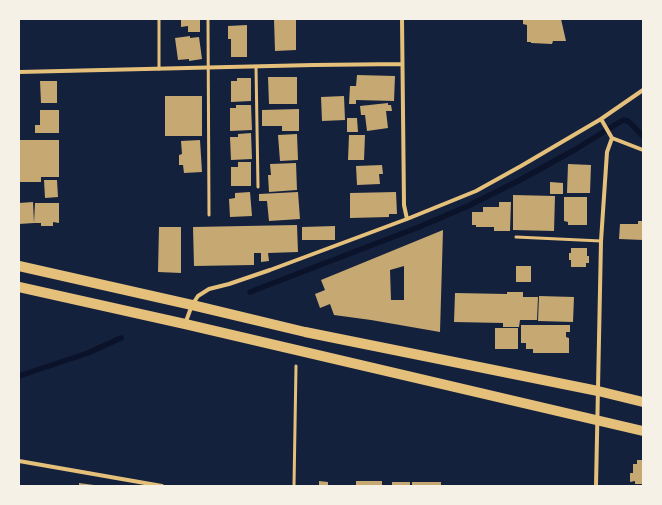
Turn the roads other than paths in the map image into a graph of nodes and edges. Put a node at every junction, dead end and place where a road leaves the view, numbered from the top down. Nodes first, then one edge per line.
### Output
1 (159, 19) edge
2 (208, 19) edge
3 (402, 19) edge
4 (402, 64) junction
5 (256, 67) junction
6 (208, 68) junction
7 (159, 69) junction
8 (19, 72) edge
9 (643, 90) edge
10 (602, 119) junction
11 (612, 138) junction
12 (643, 150) edge
13 (258, 187) dead end
14 (209, 215) dead end
15 (407, 219) junction
16 (516, 237) dead end
17 (601, 241) junction
18 (19, 266) edge
19 (19, 287) edge
20 (192, 305) junction
21 (185, 324) junction
22 (296, 366) dead end
23 (598, 391) junction
24 (643, 402) edge
25 (597, 421) junction
26 (643, 431) edge
27 (19, 461) edge
28 (162, 486) edge
29 (294, 486) edge
30 (596, 486) edge

1 - 7 lane
2 - 6 lane
3 - 4 street
4 - 5 street
4 - 15 street
5 - 6 street
5 - 13 lane
6 - 7 street
6 - 14 lane
7 - 8 street
9 - 10 street
10 - 11 street
10 - 15 street
11 - 12 street
11 - 17 street
15 - 20 street
16 - 17 lane
17 - 23 street
18 - 20 main road
19 - 21 main road
20 - 21 street
20 - 23 main road
21 - 25 main road
22 - 29 lane
23 - 24 main road
23 - 25 street
25 - 26 main road
25 - 30 street
27 - 28 street

